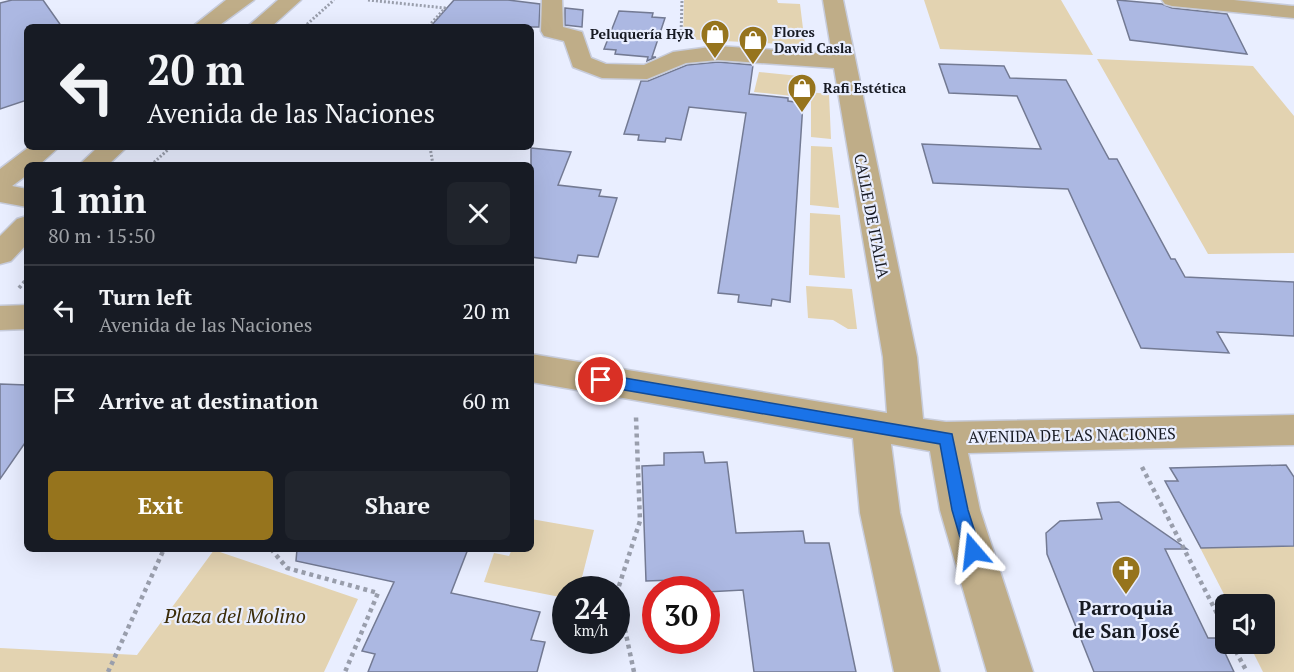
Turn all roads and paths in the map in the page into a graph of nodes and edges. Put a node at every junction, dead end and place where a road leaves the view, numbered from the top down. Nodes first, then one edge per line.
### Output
1 (244, 0) edge
2 (334, 0) edge
3 (368, 0) edge
4 (552, 0) edge
5 (682, 0) edge
6 (833, 0) edge
7 (1172, 0) edge
8 (284, 1) edge
9 (1290, 9) edge
10 (207, 24) edge
11 (261, 24) edge
12 (307, 24) edge
13 (431, 24) edge
14 (681, 57) junction
15 (843, 62) junction
16 (42, 150) edge
17 (110, 150) edge
18 (168, 150) edge
19 (26, 162) edge
20 (96, 162) edge
21 (154, 162) edge
22 (24, 164) edge
23 (0, 182) edge
24 (0, 193) edge
25 (24, 197) edge
26 (24, 229) edge
27 (0, 254) edge
28 (24, 317) edge
29 (0, 318) edge
30 (534, 369) edge
31 (635, 386) junction
32 (888, 428) junction
33 (1294, 430) edge
34 (1125, 434) junction
35 (946, 438) junction
36 (163, 552) edge
37 (274, 552) edge
38 (1215, 610) edge
39 (1237, 654) edge
40 (108, 672) edge
41 (345, 672) edge
42 (634, 672) edge
43 (917, 672) edge
44 (1010, 672) edge
45 (1247, 672) edge

1 - 10 street
2 - 12 path
3 - 13 path
4 - 14 street
5 - 14 path
6 - 15 street, CALLE DE ITALIA
7 - 9 street
8 - 11 street
14 - 15 street
15 - 32 street, CALLE DE ITALIA
16 - 19 street
17 - 20 street
18 - 21 path
22 - 23 street
24 - 25 street
26 - 27 street
28 - 29 street
30 - 31 street, AVENIDA DE LAS NACIONES
31 - 32 street, AVENIDA DE LAS NACIONES
31 - 42 path
32 - 35 street, AVENIDA DE LAS NACIONES
32 - 43 street, CALLE DE ITALIA
33 - 34 street, AVENIDA DE LAS NACIONES
34 - 35 street, AVENIDA DE LAS NACIONES
34 - 38 path
35 - 44 street
36 - 40 path
37 - 41 path
39 - 45 path

